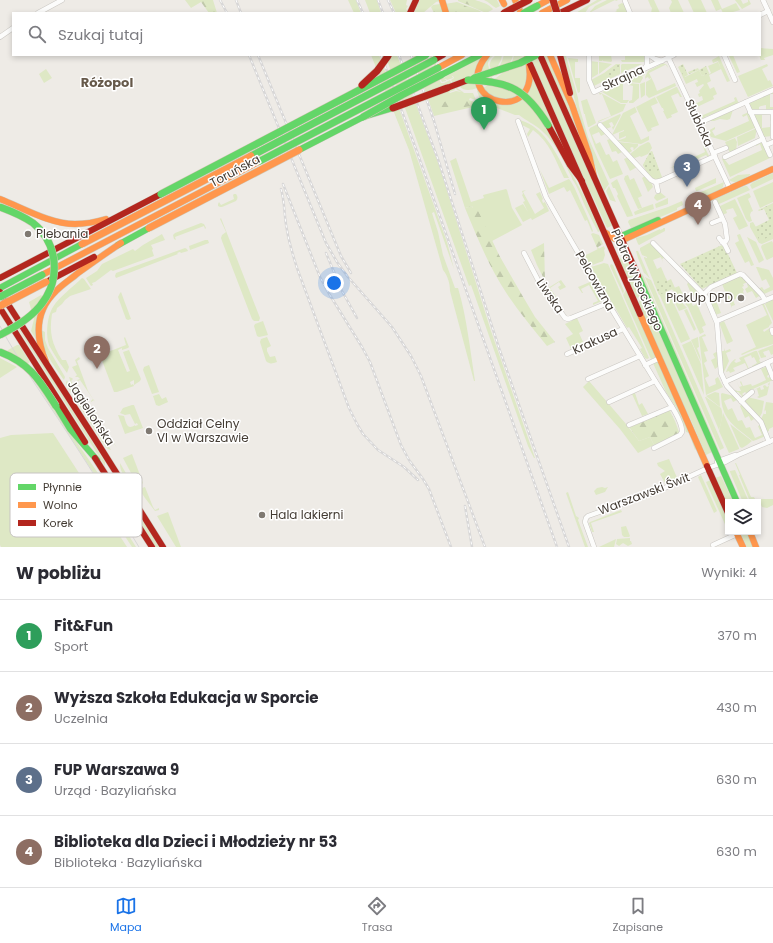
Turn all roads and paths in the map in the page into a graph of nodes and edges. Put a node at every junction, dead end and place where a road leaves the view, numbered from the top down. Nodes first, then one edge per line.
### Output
1 (62, 0) edge
2 (416, 0) edge
3 (515, 0) edge
4 (528, 0) edge
5 (548, 0) edge
6 (553, 0) edge
7 (567, 0) edge
8 (587, 0) edge
9 (763, 0) edge
10 (503, 1) edge
11 (625, 1) dead end
12 (442, 2) edge
13 (535, 10) edge
14 (768, 11) junction
15 (40, 12) edge
16 (410, 12) edge
17 (446, 12) edge
18 (506, 12) edge
19 (508, 12) edge
20 (521, 12) edge
21 (544, 12) edge
22 (557, 12) edge
23 (562, 12) edge
24 (574, 12) edge
25 (630, 12) edge
26 (761, 14) edge
27 (773, 22) edge
28 (12, 29) edge
29 (0, 37) edge
30 (387, 56) edge
31 (424, 56) edge
32 (442, 56) edge
33 (460, 56) edge
34 (478, 56) edge
35 (486, 56) edge
36 (527, 56) edge
37 (527, 56) edge
38 (534, 56) edge
39 (540, 56) edge
40 (550, 56) edge
41 (560, 56) edge
42 (648, 56) edge
43 (649, 56) edge
44 (672, 56) edge
45 (724, 56) edge
46 (588, 58) edge
47 (668, 58) junction
48 (662, 61) junction
49 (645, 68) junction
50 (468, 80) junction
51 (735, 80) dead end
52 (773, 90) edge
53 (340, 100) junction
54 (746, 102) junction
55 (572, 105) junction
56 (750, 112) junction
57 (773, 112) edge
58 (363, 117) junction
59 (518, 121) dead end
60 (699, 123) junction
61 (600, 125) dead end
62 (773, 137) edge
63 (763, 139) junction
64 (773, 142) edge
65 (766, 145) junction
66 (726, 148) dead end
67 (714, 154) junction
68 (770, 155) dead end
69 (725, 157) dead end
70 (773, 169) edge
71 (594, 177) junction
72 (582, 181) junction
73 (656, 182) junction
74 (730, 189) junction
75 (658, 191) dead end
76 (0, 199) edge
77 (712, 200) junction
78 (0, 207) edge
79 (129, 210) junction
80 (722, 219) junction
81 (712, 223) dead end
82 (604, 231) junction
83 (619, 238) junction
84 (718, 238) dead end
85 (722, 242) junction
86 (653, 243) dead end
87 (728, 251) dead end
88 (524, 253) dead end
89 (615, 256) junction
90 (90, 261) junction
91 (0, 278) edge
92 (0, 288) edge
93 (0, 291) edge
94 (704, 294) junction
95 (773, 296) edge
96 (0, 297) edge
97 (765, 300) junction
98 (649, 302) junction
99 (608, 303) junction
100 (637, 306) junction
101 (0, 307) edge
102 (717, 321) junction
103 (623, 329) junction
104 (0, 336) edge
105 (0, 352) edge
106 (567, 354) dead end
107 (640, 356) junction
108 (660, 358) junction
109 (773, 360) edge
110 (46, 362) junction
111 (767, 363) junction
112 (645, 365) junction
113 (773, 378) edge
114 (588, 379) dead end
115 (655, 381) junction
116 (726, 381) junction
117 (752, 392) dead end
118 (741, 400) junction
119 (609, 402) dead end
120 (672, 407) junction
121 (629, 425) dead end
122 (771, 441) edge
123 (654, 448) dead end
124 (96, 460) junction
125 (719, 463) junction
126 (708, 468) junction
127 (104, 473) edge
128 (116, 473) edge
129 (735, 499) edge
130 (725, 506) edge
131 (142, 514) edge
132 (142, 531) edge
133 (732, 535) edge
134 (737, 535) edge
135 (751, 535) edge
136 (712, 544) dead end
137 (152, 547) edge
138 (163, 547) edge
139 (594, 547) edge
140 (743, 547) edge
141 (756, 547) edge

1 - 15 street
2 - 16 main road
3 - 20 main road
4 - 13 main road
4 - 18 main road, bridge
5 - 13 main road
6 - 22 main road, bridge
7 - 21 main road
8 - 23 main road
8 - 24 main road
9 - 14 street
10 - 19 main road
11 - 25 street
12 - 17 main road
14 - 26 street
14 - 27 street
28 - 29 street
30 - 53 main road, bridge
31 - 53 main road, Toruńska, bridge
32 - 92 main road, Toruńska, bridge
33 - 96 main road, Toruńska, bridge
34 - 58 main road, Toruńska, bridge
35 - 36 main road
37 - 72 main road, Piotra Wysockiego
38 - 50 main road, bridge
39 - 71 main road, Piotra Wysockiego
40 - 55 main road
41 - 55 main road
42 - 49 street
43 - 48 street
44 - 47 street, Skrajna
45 - 51 street
46 - 49 street, Skrajna
47 - 48 street, Skrajna
47 - 60 street, Słubicka
48 - 49 street, Skrajna
50 - 58 main road, bridge
50 - 72 main road, bridge
52 - 54 street
53 - 79 main road, Toruńska, bridge
54 - 56 street
54 - 60 street
55 - 71 main road
56 - 57 street
56 - 63 street
57 - 62 street
58 - 90 main road, Toruńska, bridge
59 - 99 street, Pelcowizna
60 - 67 street, Słubicka
61 - 73 street
62 - 63 street
63 - 65 street
63 - 69 street
64 - 65 street
65 - 68 street
66 - 67 street
67 - 73 street
67 - 74 street, Słubicka
70 - 74 main road
71 - 83 main road, Piotra Wysockiego
72 - 82 main road, Piotra Wysockiego
73 - 75 street
74 - 77 main road
76 - 79 main road
77 - 80 street
77 - 83 main road
78 - 104 main road, bridge
79 - 91 main road, Toruńska
80 - 81 street
80 - 85 street
82 - 83 main road
82 - 89 main road, Piotra Wysockiego
83 - 89 main road
83 - 98 main road, Piotra Wysockiego
84 - 85 street
85 - 87 street
86 - 94 street
88 - 99 street, Liwska
89 - 100 main road, Piotra Wysockiego
90 - 101 main road, Toruńska, bridge
90 - 110 main road
93 - 110 main road, Jagiellońska
94 - 97 street
94 - 102 street
95 - 97 street
97 - 102 street
98 - 100 main road
98 - 125 main road, Piotra Wysockiego
99 - 103 street, Pelcowizna
100 - 108 main road, Piotra Wysockiego
101 - 124 main road, Jagiellońska
102 - 116 street
103 - 106 street, Krakusa
103 - 107 street, Pelcowizna
105 - 124 main road, bridge
107 - 112 street, Pelcowizna
107 - 114 street
108 - 112 street
108 - 126 main road, Piotra Wysockiego
109 - 111 street
110 - 128 main road, Jagiellońska
111 - 113 street
111 - 116 street
112 - 115 street, Pelcowizna
115 - 119 street
115 - 120 street, Pelcowizna
116 - 118 street
117 - 118 street
118 - 122 street
120 - 121 street
120 - 123 street, Pelcowizna
122 - 125 street, Warszawski Świt
124 - 127 main road, Jagiellońska
125 - 126 street, Warszawski Świt
125 - 129 main road, Piotra Wysockiego
126 - 130 main road, Piotra Wysockiego
126 - 139 street, Warszawski Świt
131 - 138 main road, Jagiellońska
132 - 137 main road, Jagiellońska
133 - 136 street
134 - 140 main road
135 - 141 main road

